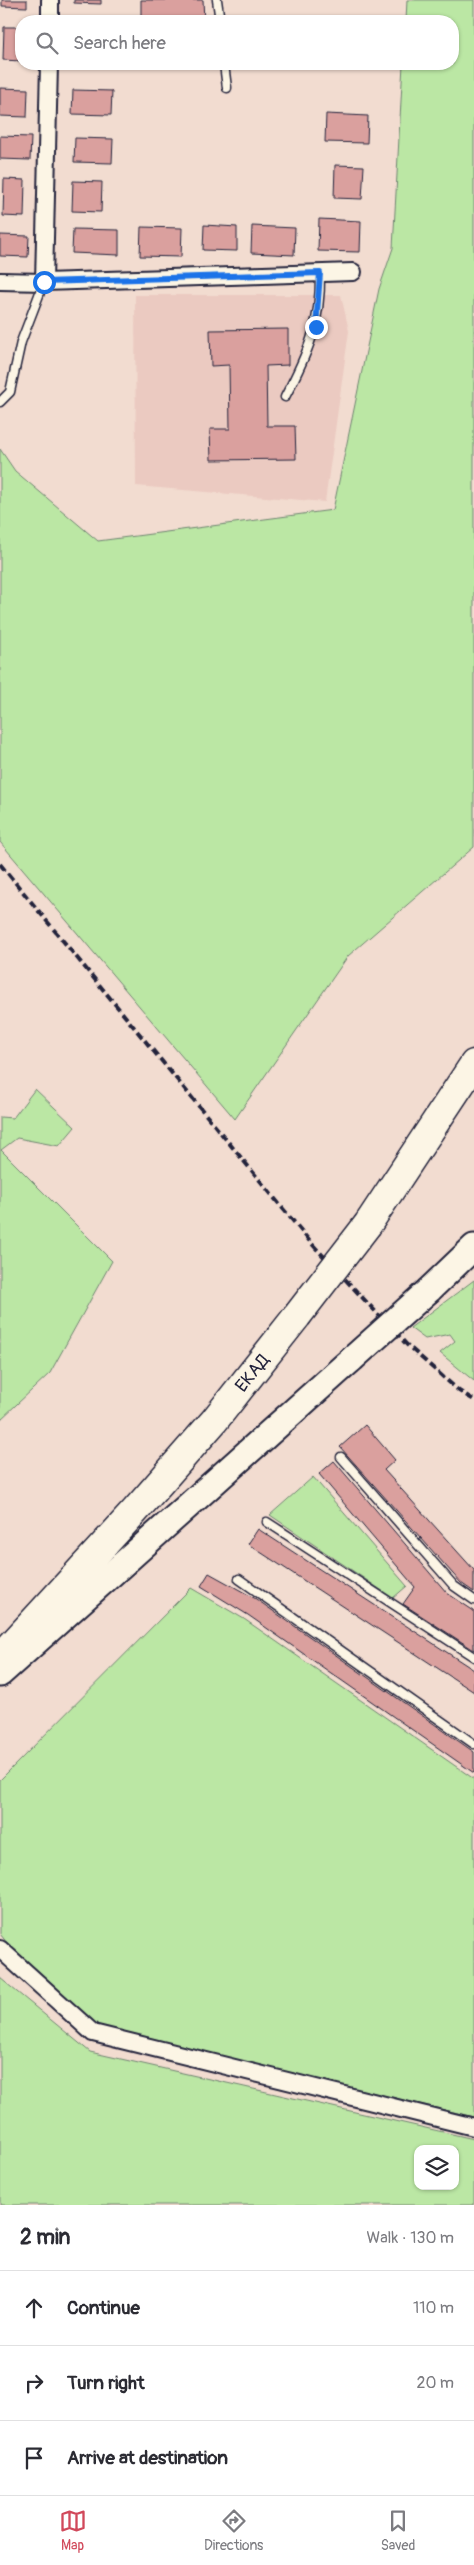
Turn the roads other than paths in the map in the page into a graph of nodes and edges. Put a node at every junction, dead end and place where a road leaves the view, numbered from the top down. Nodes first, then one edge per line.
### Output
1 (50, 0) edge
2 (217, 0) edge
3 (50, 15) edge
4 (219, 15) edge
5 (49, 70) edge
6 (225, 70) edge
7 (227, 88) dead end
8 (353, 272) dead end
9 (320, 273) junction
10 (0, 281) edge
11 (44, 282) junction
12 (285, 397) dead end
13 (0, 402) edge
14 (474, 1064) edge
15 (474, 1247) edge
16 (341, 1457) dead end
17 (267, 1522) dead end
18 (239, 1579) dead end
19 (474, 1600) edge
20 (474, 1657) edge
21 (0, 1658) edge
22 (0, 1674) edge
23 (474, 1744) edge
24 (0, 1950) edge
25 (474, 2127) edge

1 - 3 street
2 - 4 lane
5 - 11 street
6 - 7 lane
8 - 9 street
9 - 11 street
9 - 12 lane
10 - 11 street
11 - 13 lane
14 - 21 highway, ЕКАД, bridge
15 - 22 main road, bridge
16 - 19 lane
17 - 20 lane
18 - 23 lane
24 - 25 street

